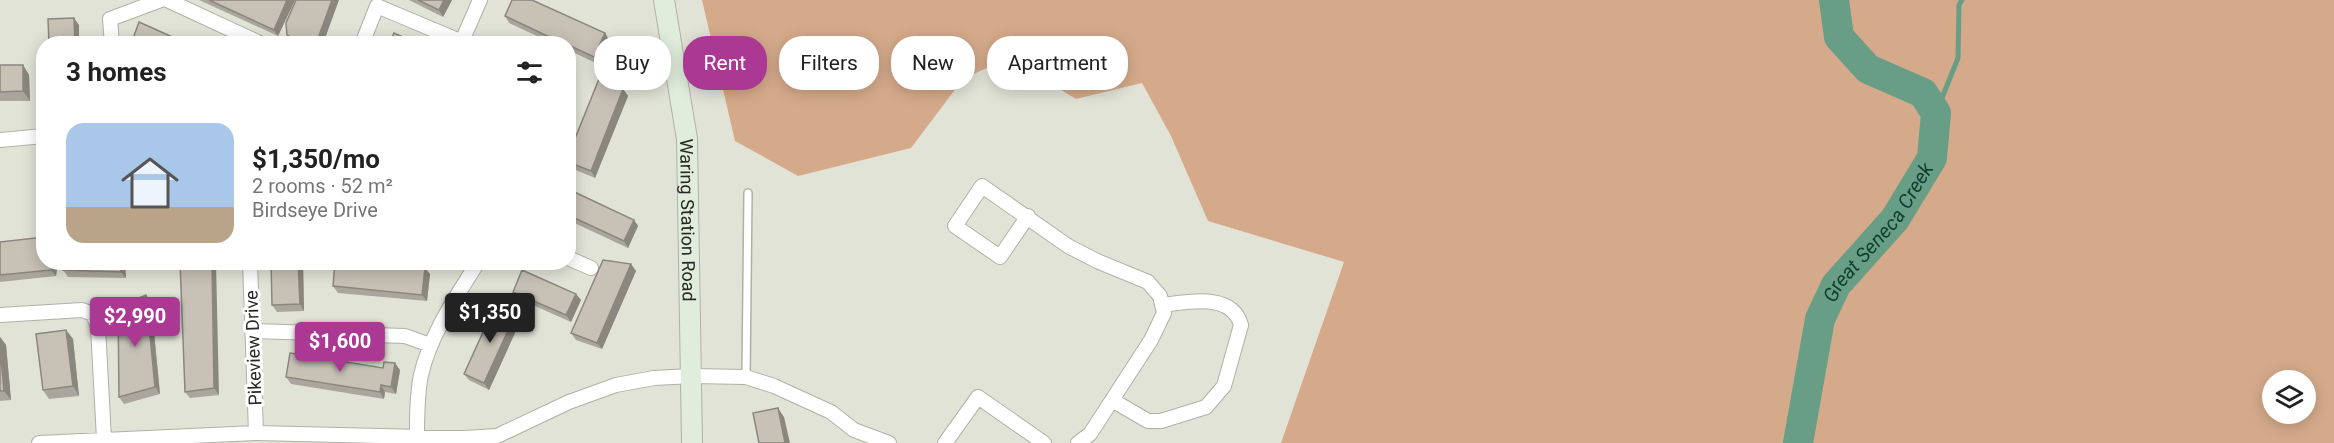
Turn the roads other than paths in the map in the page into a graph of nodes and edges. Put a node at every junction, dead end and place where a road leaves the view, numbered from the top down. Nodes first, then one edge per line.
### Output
1 (161, 0) edge
2 (167, 0) edge
3 (480, 0) edge
4 (664, 0) edge
5 (111, 36) edge
6 (245, 36) edge
7 (365, 36) edge
8 (450, 36) edge
9 (466, 36) edge
10 (36, 137) edge
11 (0, 140) edge
12 (748, 193) dead end
13 (1028, 216) junction
14 (576, 261) edge
15 (591, 268) dead end
16 (250, 270) edge
17 (473, 270) edge
18 (1162, 304) junction
19 (0, 315) edge
20 (254, 331) junction
21 (430, 345) junction
22 (692, 376) junction
23 (746, 377) junction
24 (1112, 400) junction
25 (256, 433) junction
26 (417, 436) junction
27 (853, 436) edge
28 (104, 439) junction
29 (187, 440) edge
30 (498, 440) edge
31 (39, 443) edge
32 (692, 443) edge
33 (889, 443) edge
34 (945, 443) edge
35 (1044, 443) edge
36 (1078, 443) edge

1 - 5 street
2 - 6 street
3 - 9 street
4 - 22 street, Waring Station Road
7 - 8 street
10 - 11 street
12 - 23 lane
13 - 13 street
13 - 18 street
14 - 15 street
16 - 20 street, Pikeview Drive
17 - 21 street
18 - 24 street
18 - 24 street
19 - 28 street
20 - 21 street
20 - 25 street, Pikeview Drive
21 - 26 street
22 - 23 street
22 - 30 street
22 - 32 street, Waring Station Road
23 - 27 street
24 - 36 street
25 - 26 street
25 - 29 street
26 - 30 street
27 - 33 street
28 - 29 street
28 - 31 street
34 - 35 street

